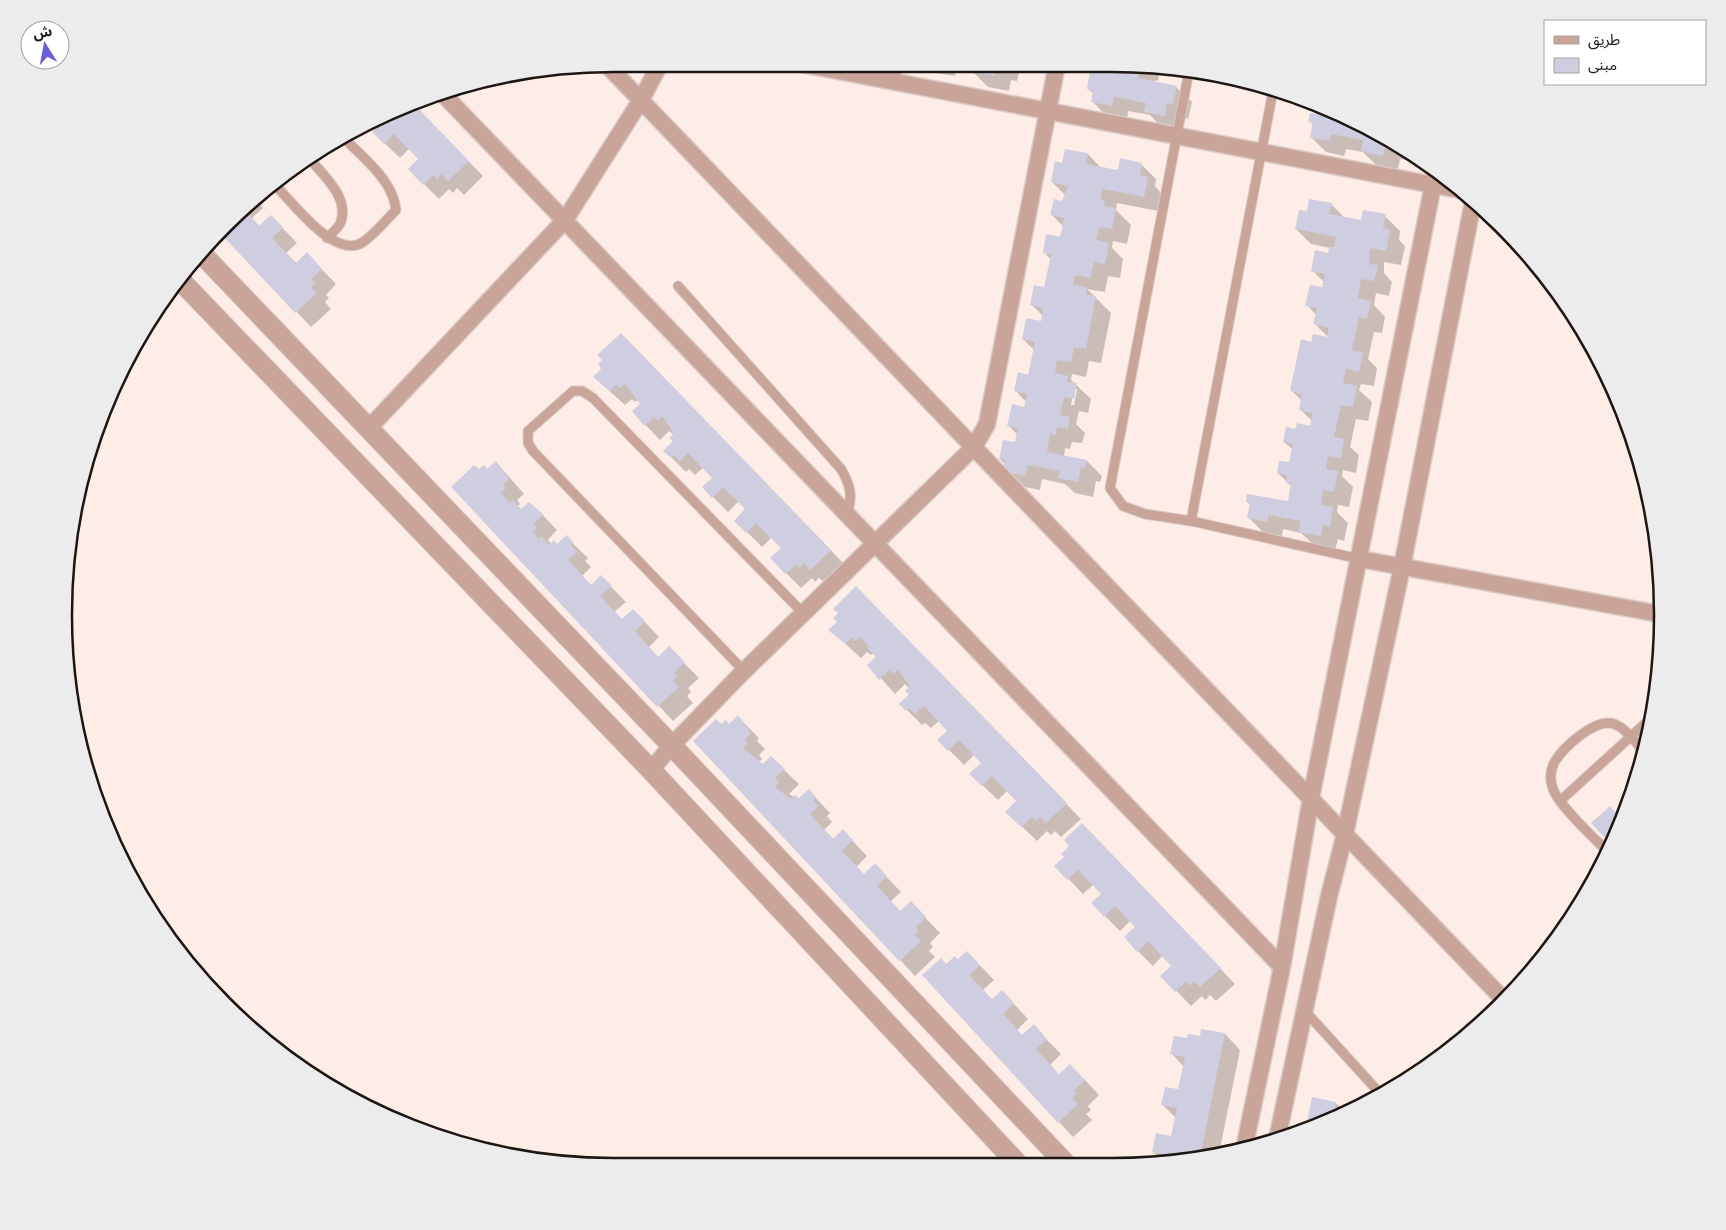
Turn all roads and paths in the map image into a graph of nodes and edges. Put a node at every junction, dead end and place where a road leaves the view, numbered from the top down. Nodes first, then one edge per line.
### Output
1 (614, 72) edge
2 (656, 72) edge
3 (844, 72) edge
4 (896, 72) edge
5 (1056, 72) edge
6 (1188, 78) edge
7 (894, 82) junction
8 (1272, 97) edge
9 (448, 99) edge
10 (641, 100) junction
11 (1048, 112) junction
12 (1176, 137) junction
13 (348, 143) edge
14 (1260, 153) junction
15 (314, 164) edge
16 (1431, 178) edge
17 (1434, 180) edge
18 (279, 189) edge
19 (1472, 209) edge
20 (565, 220) junction
21 (327, 238) junction
22 (206, 258) edge
23 (185, 285) edge
24 (678, 286) dead end
25 (368, 429) junction
26 (974, 447) junction
27 (846, 515) junction
28 (1191, 521) junction
29 (874, 544) junction
30 (1360, 559) junction
31 (1402, 567) junction
32 (1654, 613) edge
33 (804, 614) junction
34 (744, 672) junction
35 (1642, 726) edge
36 (1630, 737) junction
37 (1637, 745) edge
38 (672, 746) junction
39 (651, 770) junction
40 (1311, 798) junction
41 (1560, 801) junction
42 (1345, 834) junction
43 (1602, 846) edge
44 (1282, 967) junction
45 (1499, 995) edge
46 (1305, 1011) junction
47 (1376, 1089) edge
48 (1279, 1131) edge
49 (1246, 1140) edge
50 (1012, 1158) edge
51 (1060, 1158) edge

1 - 10 street
2 - 10 street
3 - 7 street
4 - 7 lane
5 - 11 street
6 - 12 lane
7 - 11 street
8 - 14 lane
9 - 20 street
10 - 20 street
10 - 26 street
11 - 12 street
11 - 26 street
12 - 14 street
12 - 28 lane
13 - 21 lane
14 - 16 street
14 - 28 lane
15 - 21 lane
17 - 30 street
18 - 21 lane
19 - 31 street
20 - 25 street
20 - 27 street
22 - 25 street
23 - 39 street
24 - 27 lane
25 - 38 street
26 - 29 street
26 - 40 street
27 - 29 street
28 - 30 lane
29 - 33 street
29 - 44 street
30 - 31 street
30 - 40 street
31 - 32 street
31 - 42 street
33 - 34 street
33 - 34 lane
34 - 38 street
35 - 36 lane
36 - 37 lane
36 - 41 lane
36 - 41 lane
38 - 39 street
38 - 51 street
39 - 50 street
40 - 42 street
40 - 44 street
41 - 43 lane
42 - 45 street
42 - 46 street
44 - 49 street
46 - 47 lane
46 - 48 street

